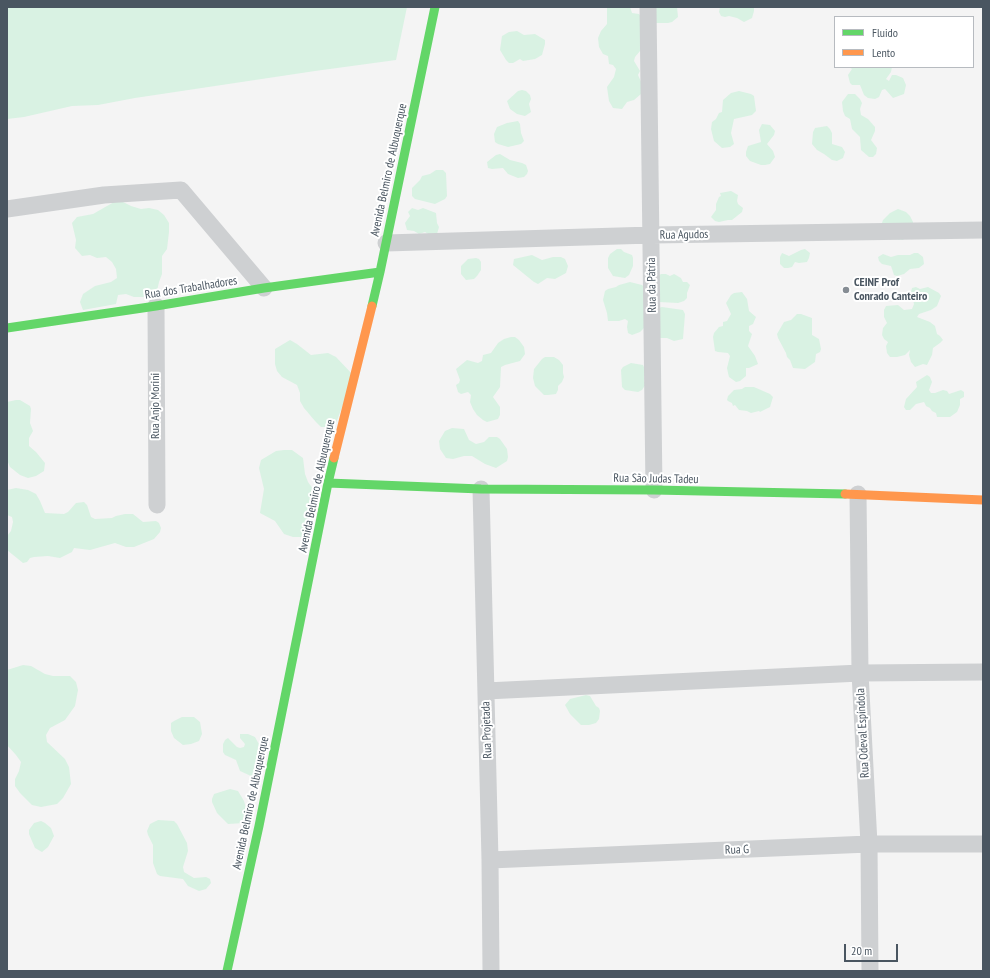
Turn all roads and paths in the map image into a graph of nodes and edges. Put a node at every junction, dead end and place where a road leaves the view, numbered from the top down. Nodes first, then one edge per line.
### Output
1 (435, 7) edge
2 (648, 7) edge
3 (7, 209) edge
4 (983, 230) edge
5 (652, 235) junction
6 (386, 243) junction
7 (380, 272) junction
8 (264, 288) junction
9 (156, 306) junction
10 (7, 328) edge
11 (328, 483) junction
12 (481, 489) junction
13 (654, 490) junction
14 (858, 494) junction
15 (983, 500) edge
16 (157, 505) dead end
17 (983, 672) edge
18 (860, 673) junction
19 (486, 691) junction
20 (868, 844) junction
21 (983, 844) edge
22 (490, 860) junction
23 (227, 971) edge
24 (491, 971) edge
25 (870, 971) edge

1 - 6 street, Avenida Belmiro de Albuquerque
2 - 5 street, Rua da Pátria
3 - 8 street
4 - 5 street, Rua Agudos
5 - 6 street, Rua Agudos
5 - 13 street, Rua da Pátria
6 - 7 street, Avenida Belmiro de Albuquerque
7 - 8 street, Rua dos Trabalhadores
7 - 11 street, Avenida Belmiro de Albuquerque
8 - 9 street, Rua dos Trabalhadores
9 - 10 street, Rua dos Trabalhadores
9 - 16 street, Rua Anjo Morini
11 - 12 street, Rua São Judas Tadeu
11 - 23 street, Avenida Belmiro de Albuquerque
12 - 13 street, Rua São Judas Tadeu
12 - 19 street, Rua Projetada
13 - 14 street, Rua São Judas Tadeu
14 - 15 street, Rua São Judas Tadeu
14 - 18 street, Rua Odeval Espíndola
17 - 18 street
18 - 19 street
18 - 20 street, Rua Odeval Espíndola
19 - 22 street, Rua Projetada
20 - 21 street, Rua G
20 - 22 street, Rua G
20 - 25 street, Rua Odeval Espíndola
22 - 24 street, Rua Projetada

